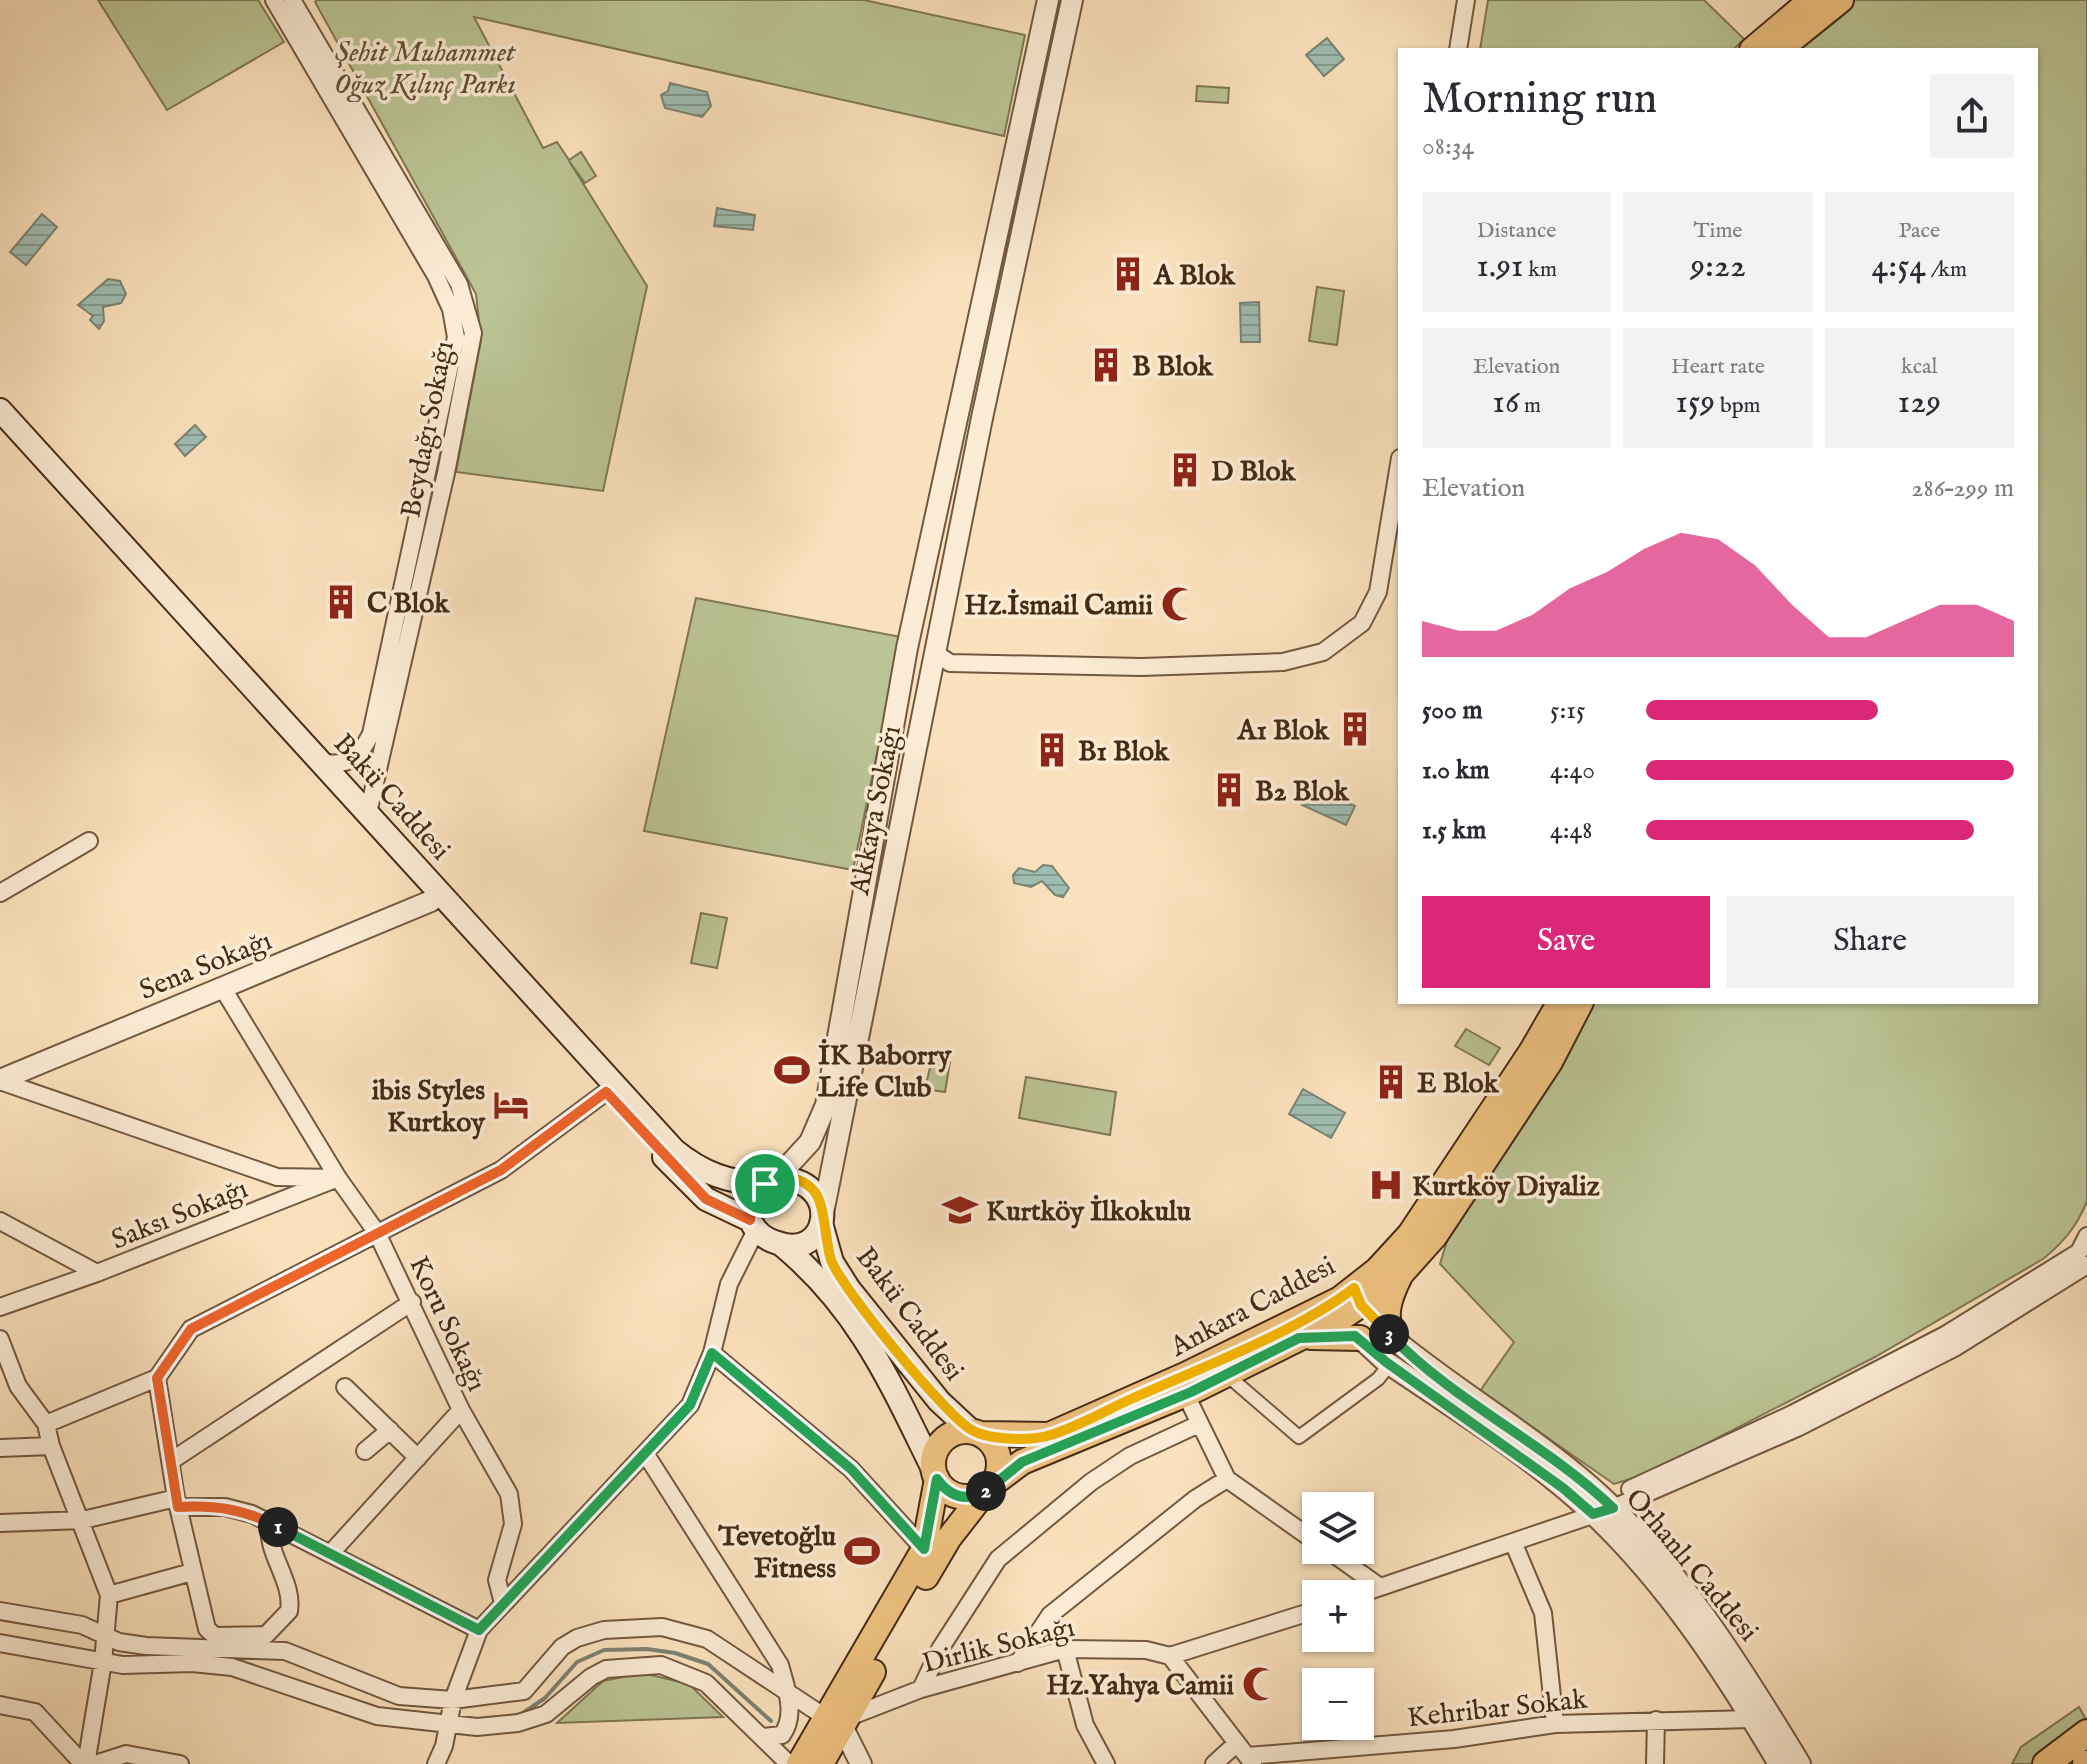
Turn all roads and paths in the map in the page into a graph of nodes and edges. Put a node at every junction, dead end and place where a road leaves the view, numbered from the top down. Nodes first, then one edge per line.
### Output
1 (274, 0) edge
2 (292, 0) edge
3 (1048, 0) edge
4 (1072, 0) edge
5 (1466, 0) edge
6 (1811, 0) edge
7 (1841, 0) edge
8 (1458, 48) edge
9 (1754, 48) edge
10 (1781, 48) edge
11 (1023, 121) junction
12 (1047, 124) junction
13 (0, 410) edge
14 (958, 413) junction
15 (982, 418) junction
16 (0, 429) edge
17 (1398, 470) edge
18 (907, 648) junction
19 (934, 652) junction
20 (324, 763) junction
21 (368, 813) junction
22 (89, 841) dead end
23 (0, 893) edge
24 (431, 901) junction
25 (222, 987) junction
26 (1559, 1004) edge
27 (1580, 1004) edge
28 (0, 1080) edge
29 (606, 1092) junction
30 (338, 1178) junction
31 (770, 1182) junction
32 (822, 1218) junction
33 (0, 1221) edge
34 (753, 1225) junction
35 (377, 1233) junction
36 (2087, 1236) edge
37 (782, 1245) junction
38 (2085, 1268) edge
39 (1403, 1272) junction
40 (97, 1273) junction
41 (412, 1302) junction
42 (1353, 1303) junction
43 (0, 1307) edge
44 (1299, 1338) junction
45 (1360, 1338) junction
46 (0, 1339) edge
47 (1950, 1341) junction
48 (712, 1353) junction
49 (1393, 1353) junction
50 (1227, 1375) junction
51 (157, 1378) junction
52 (0, 1386) edge
53 (18, 1386) junction
54 (345, 1387) dead end
55 (1186, 1395) junction
56 (461, 1410) junction
57 (46, 1424) junction
58 (1199, 1424) junction
59 (390, 1430) junction
60 (976, 1432) junction
61 (51, 1446) junction
62 (0, 1448) edge
63 (365, 1451) dead end
64 (645, 1453) junction
65 (418, 1458) junction
66 (171, 1461) junction
67 (935, 1474) junction
68 (1227, 1479) junction
69 (991, 1486) junction
70 (177, 1503) junction
71 (1603, 1511) junction
72 (83, 1520) junction
73 (0, 1523) edge
74 (270, 1523) junction
75 (1302, 1532) edge
76 (1513, 1542) junction
77 (924, 1549) junction
78 (330, 1554) junction
79 (1348, 1564) edge
80 (192, 1572) junction
81 (1380, 1587) junction
82 (1374, 1589) edge
83 (109, 1595) junction
84 (503, 1603) junction
85 (0, 1611) edge
86 (1302, 1614) edge
87 (479, 1630) junction
88 (106, 1634) junction
89 (0, 1643) edge
90 (1065, 1649) junction
91 (1170, 1656) junction
92 (103, 1662) junction
93 (1018, 1663) junction
94 (921, 1689) junction
95 (787, 1693) junction
96 (395, 1695) junction
97 (453, 1700) junction
98 (0, 1705) edge
99 (383, 1717) junction
100 (1752, 1719) junction
101 (1656, 1720) junction
102 (840, 1721) junction
103 (1555, 1724) junction
104 (448, 1726) junction
105 (2087, 1733) edge
106 (763, 1737) junction
107 (1246, 1755) edge
108 (84, 1764) edge
109 (95, 1764) edge
110 (180, 1764) edge
111 (436, 1764) edge
112 (789, 1764) edge
113 (799, 1764) edge
114 (821, 1764) edge
115 (861, 1764) edge
116 (1106, 1764) edge
117 (1214, 1764) edge
118 (1655, 1764) edge
119 (1779, 1764) edge
120 (1800, 1764) edge
121 (2046, 1764) edge

1 - 20 street, Beydağı Sokağı
2 - 21 street, Beydağı Sokağı
3 - 11 street, Akkaya Sokağı
4 - 12 street, Akkaya Sokağı
5 - 8 street
6 - 9 main road
7 - 10 main road
11 - 12 street
11 - 14 street, Akkaya Sokağı
12 - 15 street, Akkaya Sokağı
13 - 20 main road, Bakü Caddesi
14 - 15 street
14 - 18 street, Akkaya Sokağı
15 - 19 street, Akkaya Sokağı
16 - 24 main road, Bakü Caddesi
17 - 19 street
18 - 19 street
18 - 31 street, Akkaya Sokağı
19 - 32 street, Akkaya Sokağı
20 - 21 main road, Bakü Caddesi
21 - 31 main road, Bakü Caddesi
22 - 23 street
24 - 25 street, Sena Sokağı
24 - 29 main road, Bakü Caddesi
25 - 28 street, Sena Sokağı
25 - 30 street, Koru Sokağı
26 - 42 main road, Ankara Caddesi
27 - 39 main road, Ankara Caddesi
28 - 30 street
29 - 34 main road, Bakü Caddesi
29 - 35 street
30 - 35 street, Koru Sokağı
30 - 40 street, Saksı Sokağı
31 - 32 main road, Bakü Caddesi
31 - 34 main road
32 - 37 main road
32 - 60 main road, Bakü Caddesi
33 - 40 street, Saksı Sokağı
34 - 37 main road, Bakü Caddesi
34 - 48 street
35 - 41 street, Koru Sokağı
35 - 51 street
36 - 47 street
37 - 67 main road, Bakü Caddesi
38 - 47 street
39 - 42 main road, Ankara Caddesi
39 - 49 main road
40 - 43 street
41 - 56 street, Koru Sokağı
41 - 66 street
42 - 44 main road, Ankara Caddesi
42 - 45 main road
42 - 49 main road
42 - 60 main road, Ankara Caddesi
44 - 45 main road
44 - 50 main road, Ankara Caddesi
45 - 49 street, Orhanlı Caddesi
46 - 53 street
47 - 71 street
48 - 64 street
48 - 77 street
49 - 50 street
49 - 71 street, Orhanlı Caddesi
50 - 55 main road, Ankara Caddesi
51 - 57 street
51 - 66 street
52 - 53 street
53 - 57 street
54 - 59 street
55 - 58 street
55 - 69 main road, Ankara Caddesi
56 - 65 street
56 - 84 street, Koru Sokağı
57 - 61 street
58 - 68 street
58 - 94 street
59 - 63 street
59 - 65 street
60 - 67 main road
60 - 69 main road
61 - 62 street
61 - 72 street
64 - 84 street
64 - 95 street
65 - 78 street
66 - 70 street
67 - 69 main road
67 - 77 main road, Ankara Caddesi
68 - 75 street
68 - 93 street
69 - 102 main road, Ankara Caddesi
70 - 72 street
70 - 74 street
70 - 80 street
71 - 76 street
71 - 100 street, Orhanlı Caddesi
71 - 120 street, Orhanlı Caddesi
72 - 73 street
72 - 83 street
74 - 78 street
74 - 80 street
76 - 81 street
76 - 103 street
77 - 102 main road, Ankara Caddesi
78 - 87 street
79 - 81 street
80 - 83 street
81 - 82 street
83 - 88 street
84 - 87 street
85 - 88 street
86 - 91 street
87 - 97 street
88 - 92 street
88 - 96 street
89 - 92 street
90 - 91 street, Dirlik Sokağı
90 - 93 street, Dirlik Sokağı
90 - 116 street
91 - 107 street
92 - 99 street
92 - 108 street
93 - 94 street, Dirlik Sokağı
94 - 102 street, Dirlik Sokağı
95 - 97 street
95 - 102 street
95 - 106 street
96 - 97 street
96 - 99 street
97 - 104 street
98 - 108 street
99 - 104 street
100 - 101 street, Kehribar Sokak
100 - 119 street, Orhanlı Caddesi
101 - 103 street, Kehribar Sokak
101 - 118 street
102 - 113 main road, Ankara Caddesi
102 - 114 main road, Ankara Caddesi
102 - 115 street
103 - 107 street, Kehribar Sokak
104 - 106 street
104 - 111 street
105 - 121 highway
106 - 112 street
107 - 117 street
109 - 110 street

